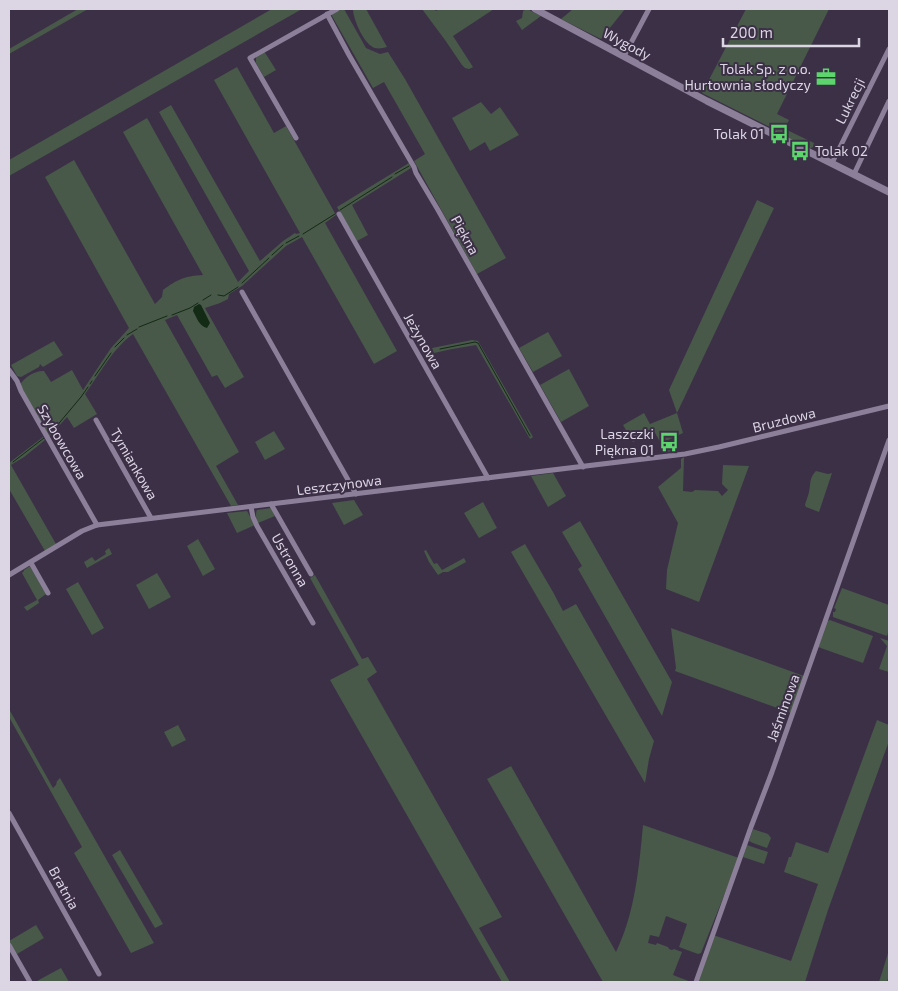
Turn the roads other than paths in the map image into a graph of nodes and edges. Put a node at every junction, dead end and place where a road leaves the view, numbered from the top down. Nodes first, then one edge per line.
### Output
1 (337, 9) edge
2 (535, 9) edge
3 (649, 9) edge
4 (327, 14) junction
5 (889, 49) edge
6 (624, 56) junction
7 (889, 102) edge
8 (296, 138) dead end
9 (832, 164) junction
10 (854, 174) junction
11 (889, 192) edge
12 (339, 214) dead end
13 (242, 292) dead end
14 (9, 370) edge
15 (889, 406) edge
16 (96, 420) dead end
17 (889, 440) edge
18 (684, 454) joint
19 (583, 467) junction
20 (488, 478) junction
21 (356, 494) junction
22 (271, 504) junction
23 (251, 507) junction
24 (151, 518) junction
25 (97, 525) junction
26 (30, 562) junction
27 (311, 574) dead end
28 (9, 575) edge
29 (48, 593) dead end
30 (313, 623) dead end
31 (9, 813) edge
32 (9, 945) edge
33 (99, 974) dead end
34 (30, 982) edge
35 (696, 982) edge

1 - 4 street
2 - 6 street, Wygody
3 - 6 street
4 - 8 street
4 - 19 street, Piękna
5 - 9 street, Lukrecji
6 - 9 street, Wygody
7 - 10 street
9 - 10 street, Wygody
10 - 11 street, Wygody
12 - 20 street, Jeżynowa
13 - 21 street
14 - 25 street, Szybowcowa
15 - 18 street, Bruzdowa
16 - 24 street, Tymiankowa
17 - 35 street, Jaśminowa
18 - 19 street, Leszczynowa
19 - 20 street, Leszczynowa
20 - 21 street, Leszczynowa
21 - 22 street, Leszczynowa
22 - 23 street, Leszczynowa
22 - 27 street
23 - 24 street, Leszczynowa
23 - 30 street, Ustronna
24 - 25 street, Leszczynowa
25 - 26 street, Leszczynowa
26 - 28 street, Leszczynowa
26 - 29 street
31 - 33 street, Bratnia
32 - 34 street

